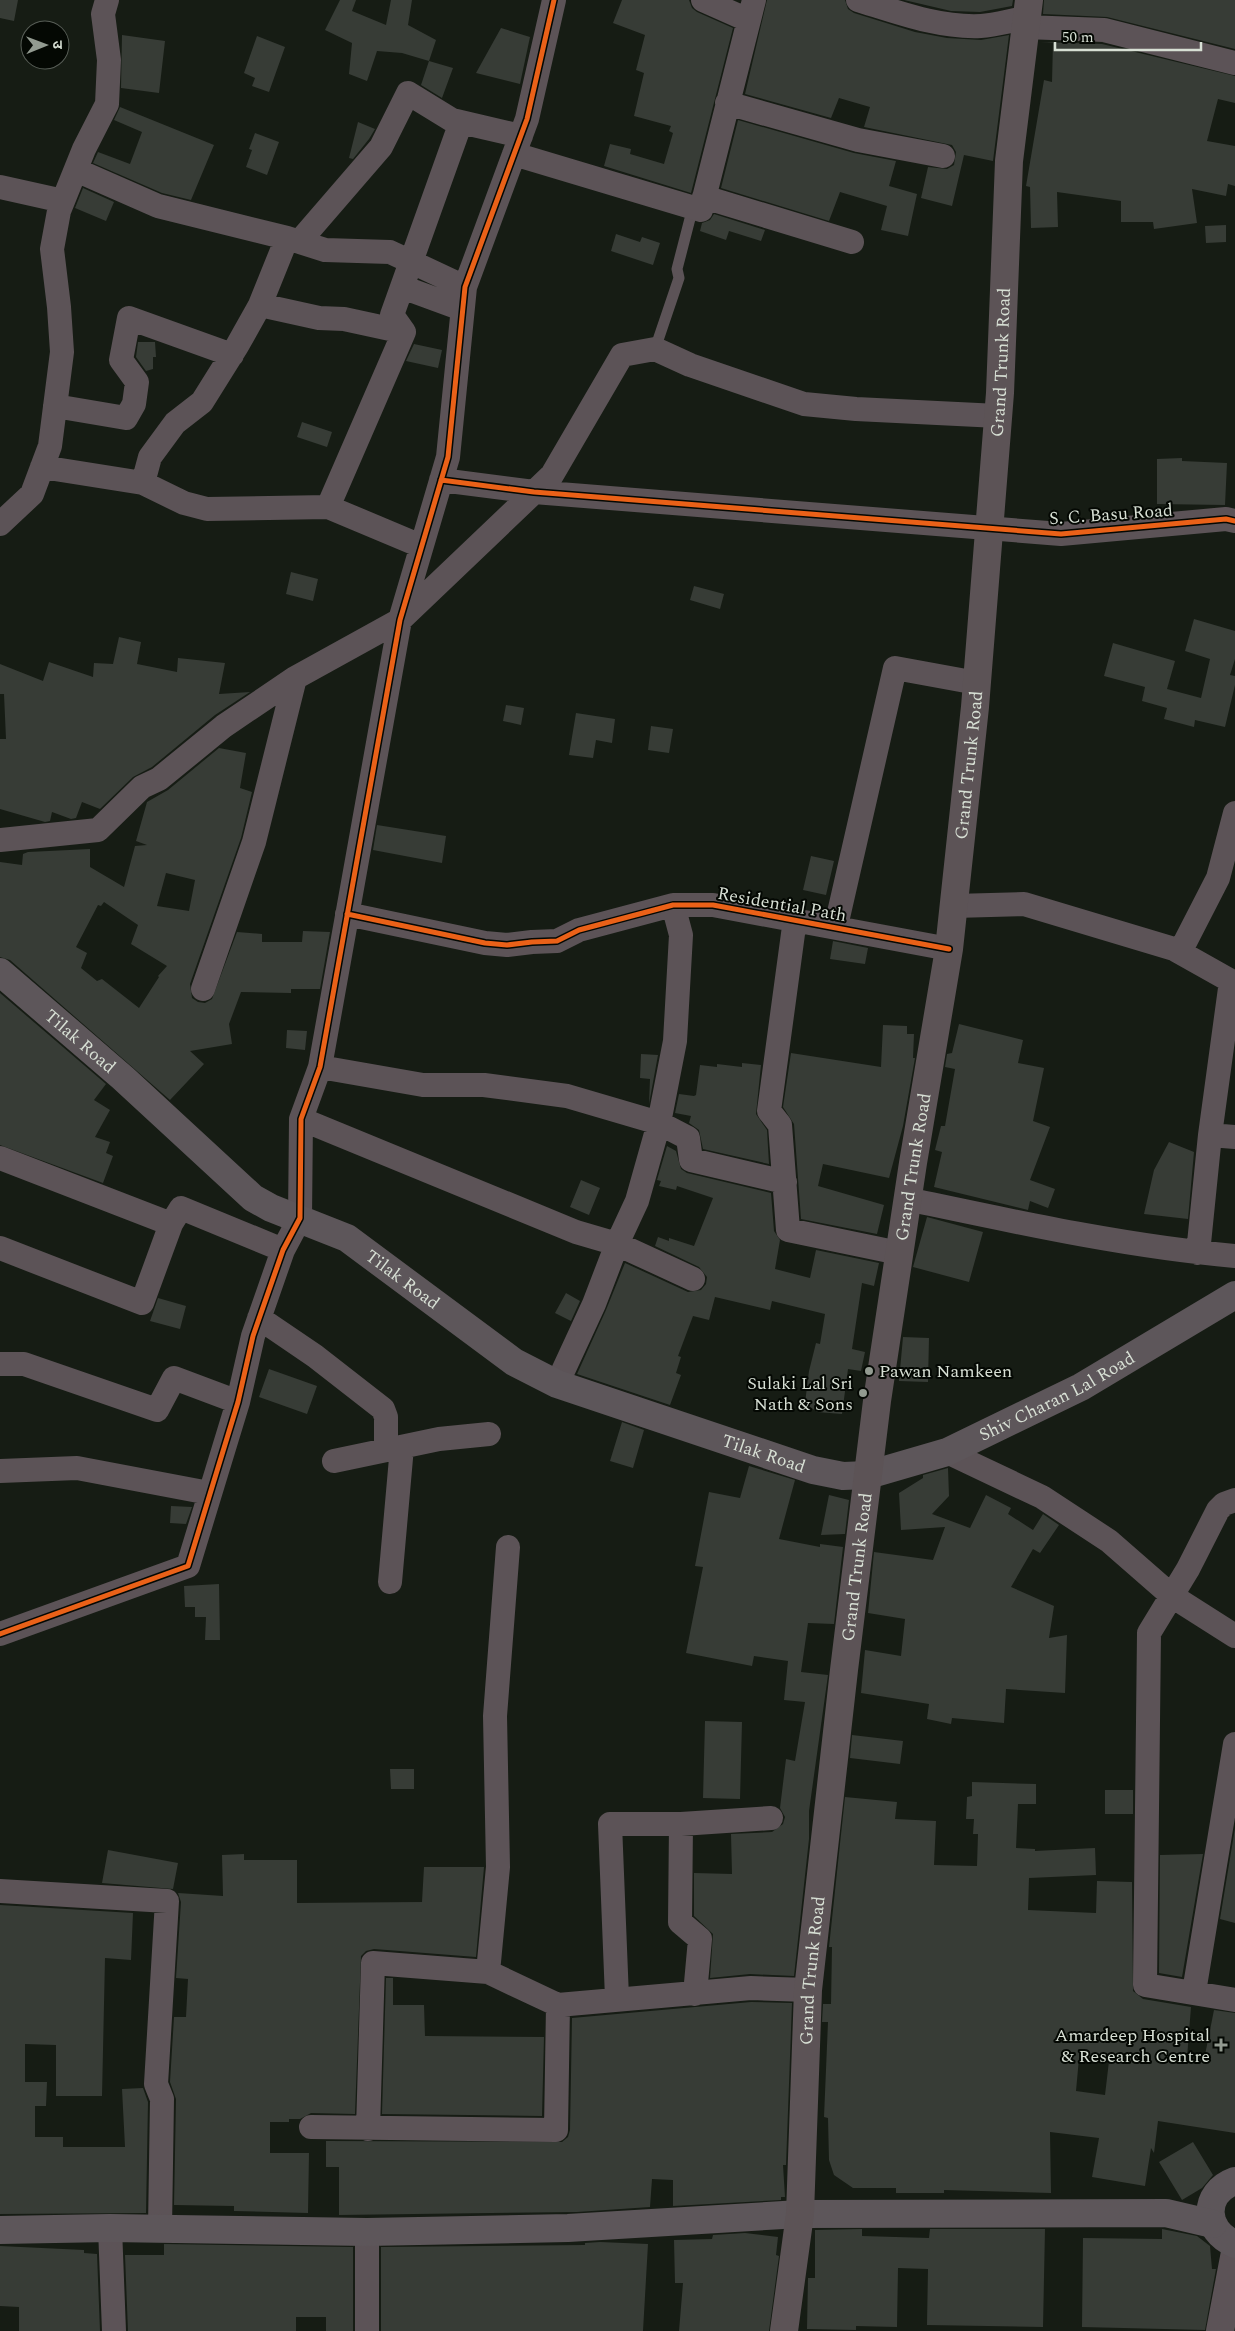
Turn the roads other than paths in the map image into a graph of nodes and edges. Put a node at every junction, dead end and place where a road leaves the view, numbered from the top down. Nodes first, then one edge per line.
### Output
1 (108, 0) edge
2 (554, 0) edge
3 (703, 0) edge
4 (858, 0) edge
5 (751, 10) edge
6 (1027, 15) edge
7 (1235, 63) edge
8 (727, 103) junction
9 (460, 122) junction
10 (518, 145) junction
11 (943, 156) dead end
12 (76, 170) junction
13 (0, 187) edge
14 (63, 201) junction
15 (698, 202) junction
16 (293, 240) junction
17 (852, 242) dead end
18 (412, 261) junction
19 (402, 287) junction
20 (464, 298) junction
21 (260, 306) junction
22 (404, 332) junction
23 (656, 349) junction
24 (232, 355) junction
25 (55, 406) junction
26 (998, 416) junction
27 (42, 467) junction
28 (440, 480) junction
29 (143, 483) junction
30 (534, 492) junction
31 (328, 507) junction
32 (1235, 521) edge
33 (0, 524) edge
34 (989, 528) junction
35 (421, 546) junction
36 (400, 620) junction
37 (295, 678) junction
38 (977, 683) junction
39 (1235, 814) edge
40 (0, 840) edge
41 (673, 905) junction
42 (954, 906) junction
43 (347, 914) junction
44 (795, 919) junction
45 (836, 926) junction
46 (949, 949) junction
47 (1180, 952) junction
48 (0, 972) edge
49 (203, 989) dead end
50 (320, 1067) junction
51 (300, 1119) junction
52 (659, 1123) junction
53 (1210, 1135) junction
54 (1235, 1137) edge
55 (0, 1158) edge
56 (784, 1182) junction
57 (907, 1198) junction
58 (300, 1218) junction
59 (171, 1224) junction
60 (617, 1244) junction
61 (0, 1248) edge
62 (283, 1250) junction
63 (899, 1253) junction
64 (1198, 1253) junction
65 (1235, 1256) edge
66 (694, 1278) dead end
67 (1235, 1295) edge
68 (259, 1318) junction
69 (0, 1364) edge
70 (557, 1384) junction
71 (238, 1402) junction
72 (489, 1434) dead end
73 (394, 1448) junction
74 (947, 1452) junction
75 (334, 1461) dead end
76 (0, 1471) edge
77 (868, 1475) junction
78 (209, 1493) junction
79 (1235, 1500) edge
80 (508, 1547) dead end
81 (390, 1582) dead end
82 (1172, 1596) junction
83 (0, 1634) edge
84 (1235, 1636) edge
85 (1235, 1744) edge
86 (771, 1818) dead end
87 (681, 1824) junction
88 (0, 1891) edge
89 (488, 1972) junction
90 (808, 1990) junction
91 (1194, 1992) junction
92 (695, 1994) junction
93 (618, 1998) junction
94 (1235, 2000) edge
95 (558, 2005) junction
96 (311, 2127) dead end
97 (368, 2129) junction
98 (1225, 2189) edge
99 (1166, 2213) junction
100 (800, 2214) junction
101 (1213, 2224) junction
102 (110, 2228) junction
103 (160, 2228) junction
104 (0, 2230) edge
105 (367, 2232) junction
106 (1235, 2244) edge
107 (1235, 2252) edge
108 (1235, 2302) edge
109 (114, 2331) edge
110 (367, 2331) edge
111 (784, 2331) edge
112 (1221, 2331) edge

1 - 12 street
2 - 10 street
3 - 5 street
4 - 6 street
5 - 8 street
6 - 7 street
6 - 26 main road, Grand Trunk Road
8 - 11 street
8 - 15 street
9 - 10 street
9 - 16 street
9 - 18 street
10 - 15 street
10 - 20 street
12 - 14 street
12 - 16 street
13 - 14 street
14 - 25 street
15 - 17 street
15 - 23 lane
16 - 18 street
16 - 21 street
18 - 19 street
18 - 20 street
19 - 20 street
19 - 22 street
20 - 28 street
21 - 22 street
21 - 24 street
22 - 31 street
23 - 26 street
23 - 30 street
24 - 25 street
24 - 29 street
25 - 27 street
26 - 34 main road, Grand Trunk Road
27 - 29 street
27 - 33 street
28 - 30 street, S. C. Basu Road
28 - 35 street
29 - 31 street
30 - 34 street, S. C. Basu Road
30 - 36 street
31 - 35 street
32 - 34 street, S. C. Basu Road
34 - 38 main road, Grand Trunk Road
35 - 36 street
36 - 37 street
36 - 43 street
37 - 40 street
37 - 49 street
38 - 42 main road, Grand Trunk Road
38 - 45 street
39 - 47 street
41 - 43 street, Residential Path
41 - 44 street, Residential Path
41 - 52 street
42 - 46 main road, Grand Trunk Road
42 - 47 street
43 - 50 street
44 - 45 street, Residential Path
44 - 56 street
45 - 46 street, Residential Path
46 - 57 main road, Grand Trunk Road
47 - 53 street
48 - 58 main road, Tilak Road
50 - 51 street
50 - 52 street
51 - 58 street
51 - 60 street
52 - 56 street
52 - 60 street
53 - 54 street
53 - 64 street
55 - 59 street
56 - 63 street
57 - 63 main road, Grand Trunk Road
57 - 64 street
58 - 62 street
58 - 70 main road, Tilak Road
59 - 61 street
59 - 62 street
60 - 66 street
60 - 70 street
62 - 68 street
63 - 77 main road, Grand Trunk Road
64 - 65 street
67 - 74 main road, Shiv Charan Lal Road
68 - 71 street
68 - 73 street
69 - 71 street
70 - 77 main road, Tilak Road
71 - 78 street
72 - 73 street
73 - 75 street
73 - 81 street
74 - 77 main road, Shiv Charan Lal Road
74 - 82 street
76 - 78 street
77 - 90 main road, Grand Trunk Road
78 - 83 street
79 - 82 street
80 - 89 street
82 - 84 street
82 - 91 street
85 - 91 street
86 - 87 street
87 - 92 street
87 - 93 street
88 - 103 street
89 - 95 street
89 - 97 street
90 - 92 street
90 - 100 main road, Grand Trunk Road
91 - 94 street
92 - 93 street
93 - 95 street
95 - 97 street
96 - 97 street
98 - 99 main road
98 - 101 main road
99 - 100 main road
99 - 101 main road
100 - 105 main road
100 - 111 main road, Grand Trunk Road
101 - 106 main road
102 - 103 main road
102 - 104 main road
102 - 109 street
103 - 105 main road
105 - 110 street
107 - 112 street
108 - 112 street

